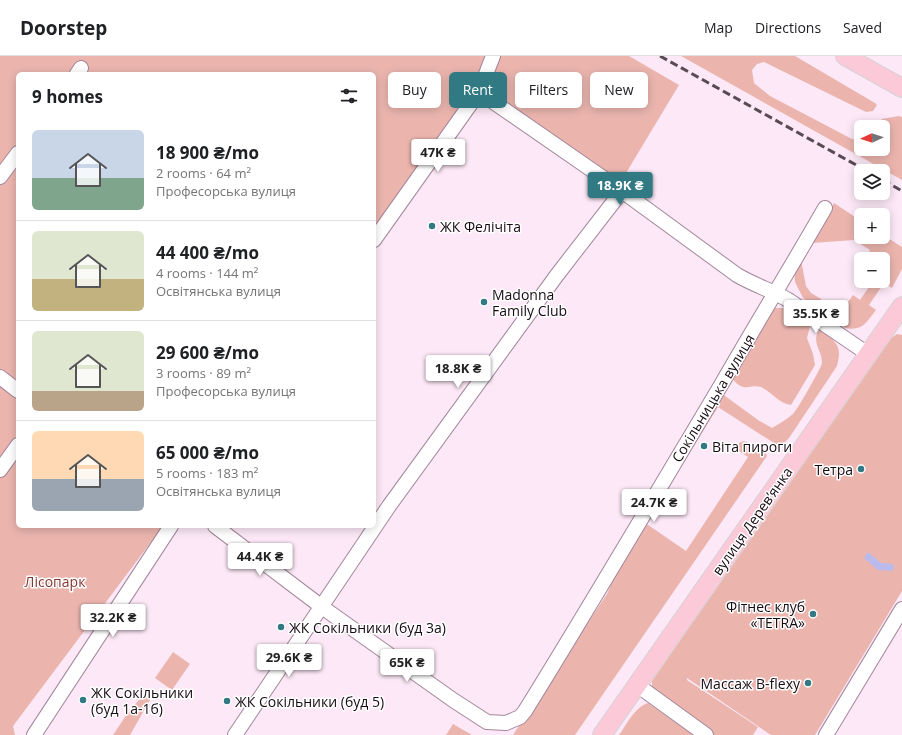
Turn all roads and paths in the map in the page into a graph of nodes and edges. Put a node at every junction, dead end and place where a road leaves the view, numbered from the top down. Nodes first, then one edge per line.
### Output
1 (494, 56) edge
2 (845, 56) edge
3 (487, 72) edge
4 (902, 88) edge
5 (468, 108) edge
6 (502, 108) edge
7 (16, 156) edge
8 (0, 177) edge
9 (622, 192) junction
10 (825, 208) dead end
11 (376, 237) edge
12 (776, 293) junction
13 (902, 306) edge
14 (868, 354) junction
15 (0, 377) edge
16 (16, 389) edge
17 (16, 448) edge
18 (0, 470) edge
19 (376, 526) edge
20 (170, 528) edge
21 (218, 528) edge
22 (374, 528) edge
23 (322, 607) junction
24 (902, 609) edge
25 (636, 685) junction
26 (832, 733) edge
27 (34, 735) edge
28 (235, 735) edge
29 (602, 735) edge
30 (706, 735) edge

1 - 3 street
2 - 4 main road
5 - 11 street
6 - 9 street
7 - 8 street
9 - 12 street
9 - 19 street
10 - 12 street, Сокільницька вулиця
12 - 14 street
12 - 23 street, Сокільницька вулиця
13 - 14 main road, вулиця Дерев’янка
14 - 25 main road, вулиця Дерев’янка
15 - 16 street
17 - 18 street
20 - 27 street
21 - 23 street
22 - 23 street
23 - 28 street
24 - 26 street
25 - 29 main road, вулиця Дерев’янка
25 - 30 street

